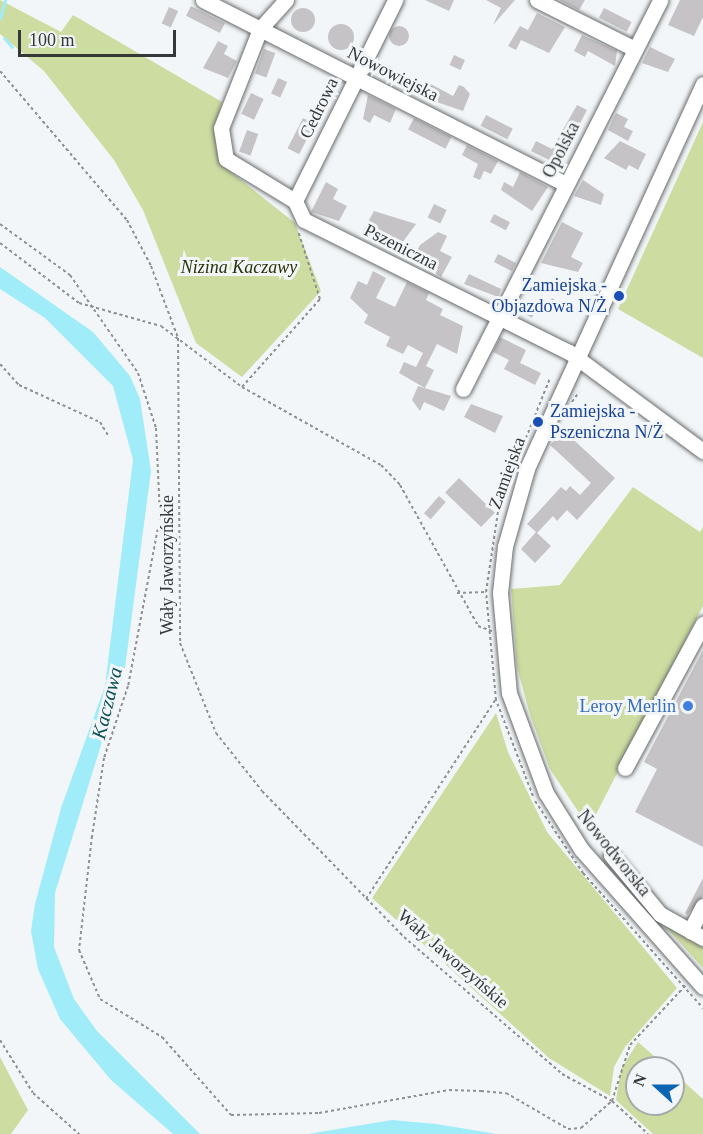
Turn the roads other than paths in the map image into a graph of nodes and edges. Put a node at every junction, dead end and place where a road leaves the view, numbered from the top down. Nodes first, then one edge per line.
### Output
1 (203, 0) edge
2 (286, 0) edge
3 (395, 0) edge
4 (537, 0) edge
5 (660, 0) edge
6 (260, 29) junction
7 (635, 50) junction
8 (355, 77) junction
9 (703, 84) edge
10 (565, 184) junction
11 (295, 201) junction
12 (500, 318) junction
13 (579, 358) junction
14 (463, 389) dead end
15 (703, 451) edge
16 (703, 624) edge
17 (502, 696) joint
18 (625, 768) dead end
19 (611, 855) dead end
20 (703, 906) edge
21 (696, 934) edge
22 (694, 984) edge

1 - 6 street, Nowowiejska
2 - 6 street
3 - 8 street, Cedrowa
4 - 7 street
5 - 7 street, Opolska
6 - 8 street, Nowowiejska
6 - 11 street
7 - 10 street, Opolska
8 - 10 street, Nowowiejska
8 - 11 street, Cedrowa
9 - 13 street, Zamiejska
10 - 12 street, Opolska
11 - 12 street, Pszeniczna
12 - 13 street, Pszeniczna
12 - 14 street
13 - 15 street, Pszeniczna
13 - 17 street, Zamiejska
16 - 18 street
17 - 22 street, Nowodworska
19 - 21 street
20 - 21 street

